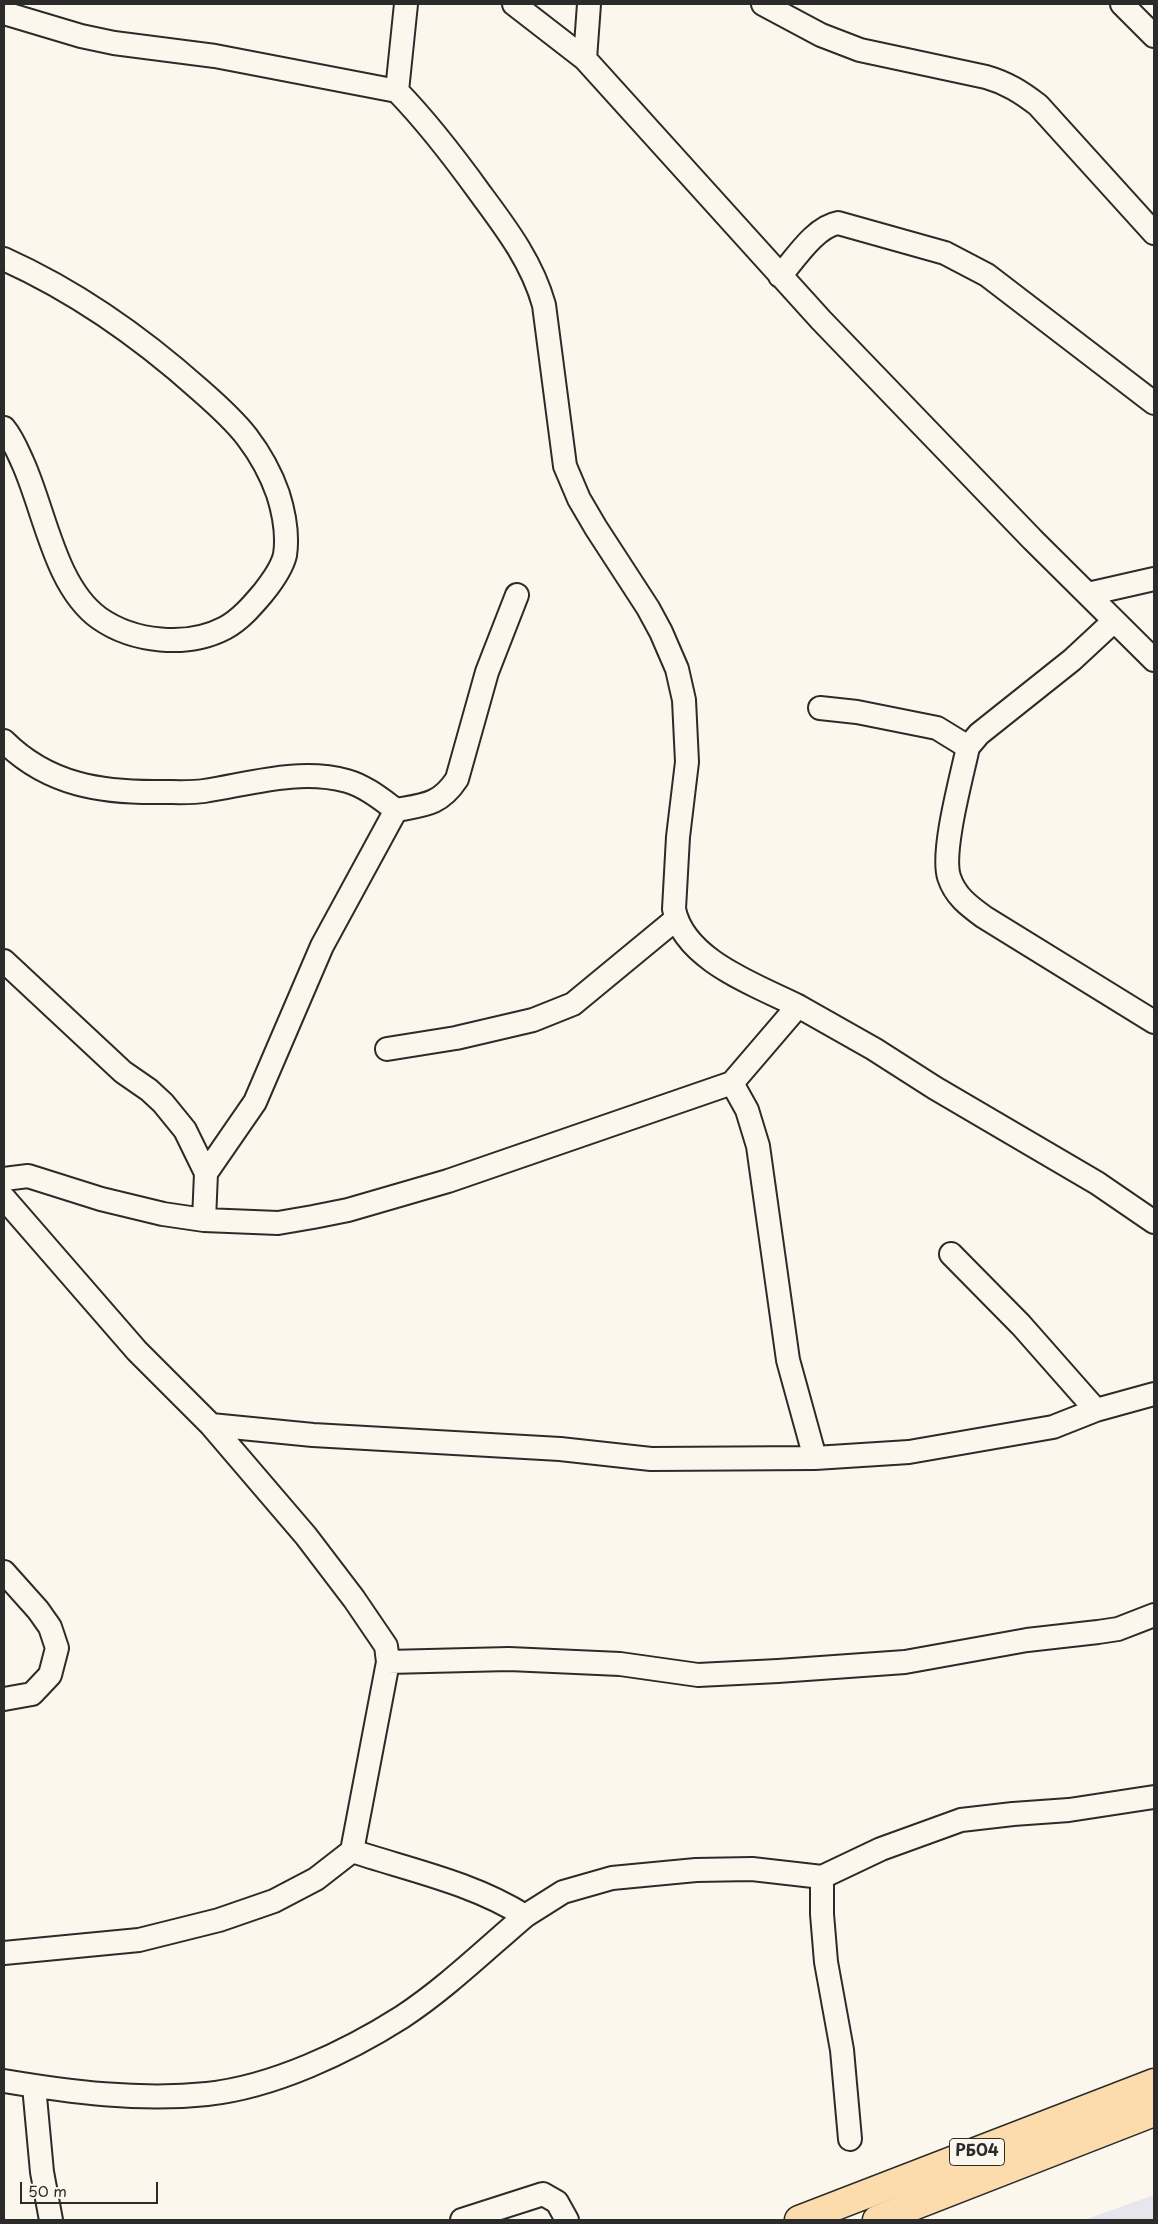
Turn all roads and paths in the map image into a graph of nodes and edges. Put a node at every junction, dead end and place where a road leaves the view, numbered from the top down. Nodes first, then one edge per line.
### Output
1 (406, 4) edge
2 (514, 4) edge
3 (589, 4) edge
4 (763, 4) edge
5 (1122, 4) edge
6 (4, 13) edge
7 (1154, 36) edge
8 (585, 59) junction
9 (397, 91) junction
10 (1154, 233) edge
11 (4, 259) edge
12 (780, 276) junction
13 (1154, 402) edge
14 (4, 428) edge
15 (1154, 579) edge
16 (1088, 594) junction
17 (517, 595) dead end
18 (1114, 621) junction
19 (1154, 660) edge
20 (820, 708) dead end
21 (4, 741) edge
22 (968, 747) junction
23 (396, 810) junction
24 (676, 919) junction
25 (4, 961) edge
26 (798, 1006) junction
27 (1154, 1022) edge
28 (387, 1049) dead end
29 (732, 1083) junction
30 (206, 1173) junction
31 (4, 1179) edge
32 (4, 1198) edge
33 (204, 1220) junction
34 (1154, 1222) edge
35 (951, 1254) dead end
36 (1154, 1394) edge
37 (1096, 1410) junction
38 (212, 1425) junction
39 (815, 1458) junction
40 (4, 1572) edge
41 (1154, 1615) edge
42 (388, 1662) junction
43 (4, 1700) edge
44 (1154, 1797) edge
45 (352, 1851) junction
46 (822, 1877) junction
47 (525, 1916) junction
48 (4, 1953) edge
49 (4, 2081) edge
50 (1154, 2083) edge
51 (34, 2086) junction
52 (1154, 2112) edge
53 (850, 2139) dead end
54 (51, 2220) edge
55 (462, 2220) edge
56 (567, 2220) edge
57 (799, 2220) edge
58 (877, 2220) edge

1 - 9 lane
2 - 8 lane
3 - 8 lane
4 - 10 lane
5 - 7 lane
6 - 9 lane
8 - 12 lane
9 - 24 lane
11 - 14 lane
12 - 13 lane
12 - 16 lane
15 - 16 lane
16 - 18 lane
17 - 23 lane
18 - 19 lane
18 - 22 lane
20 - 22 lane
21 - 23 lane
22 - 27 lane
23 - 30 lane
24 - 26 lane
24 - 28 lane
25 - 30 lane
26 - 29 lane
26 - 34 lane
29 - 33 lane
29 - 39 lane
30 - 33 lane
31 - 33 lane
32 - 38 lane
35 - 37 lane
36 - 37 lane
37 - 39 lane
38 - 39 lane
38 - 42 lane
40 - 43 lane
41 - 42 lane
42 - 45 lane
44 - 46 lane
45 - 47 lane
45 - 48 lane
46 - 47 lane
46 - 53 lane
47 - 51 lane
49 - 51 lane
50 - 57 highway, РБ04
51 - 54 lane
52 - 58 highway, РБ04
55 - 56 lane

